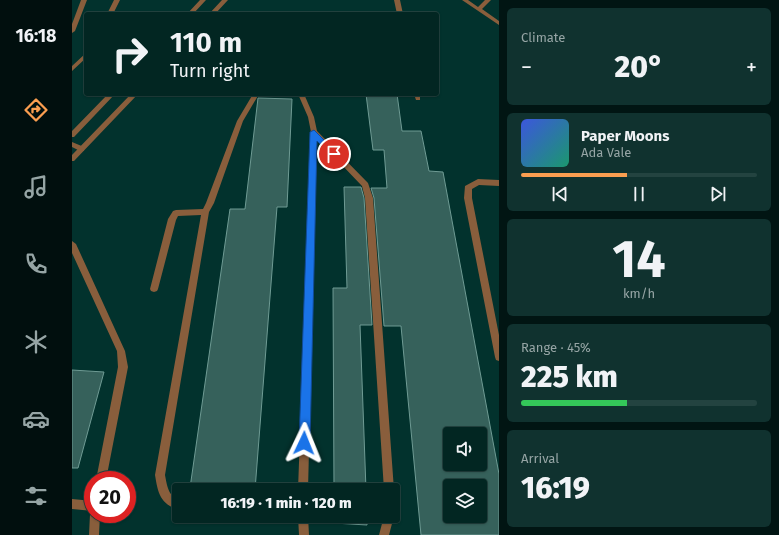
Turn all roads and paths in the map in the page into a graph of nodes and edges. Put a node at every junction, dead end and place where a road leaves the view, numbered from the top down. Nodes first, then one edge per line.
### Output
1 (84, 0) edge
2 (117, 0) edge
3 (203, 0) edge
4 (225, 0) edge
5 (397, 0) edge
6 (465, 0) edge
7 (488, 0) edge
8 (479, 9) junction
9 (111, 12) edge
10 (192, 12) edge
11 (215, 12) edge
12 (400, 12) edge
13 (499, 23) edge
14 (72, 31) edge
15 (84, 57) edge
16 (72, 69) edge
17 (110, 96) edge
18 (133, 96) edge
19 (255, 96) edge
20 (302, 96) edge
21 (314, 132) junction
22 (72, 135) edge
23 (72, 144) edge
24 (82, 149) junction
25 (72, 159) edge
26 (499, 183) edge
27 (204, 212) junction
28 (72, 244) edge
29 (154, 289) dead end
30 (499, 357) edge
31 (103, 471) edge
32 (303, 483) edge
33 (389, 483) edge
34 (172, 502) edge
35 (72, 504) edge
36 (84, 505) edge
37 (95, 523) edge
38 (303, 523) edge
39 (387, 523) edge
40 (94, 535) edge
41 (304, 535) edge
42 (384, 535) edge

1 - 14 street
2 - 9 street
3 - 10 street
4 - 11 street
5 - 12 street
6 - 8 street
7 - 8 street
8 - 13 street
15 - 16 street
17 - 22 street
18 - 24 street
19 - 27 street
20 - 21 street
21 - 32 street
21 - 33 street
23 - 24 street
24 - 25 street
26 - 30 street
27 - 29 street
27 - 34 street
28 - 31 street
35 - 36 street
37 - 40 street
38 - 41 street
39 - 42 street

